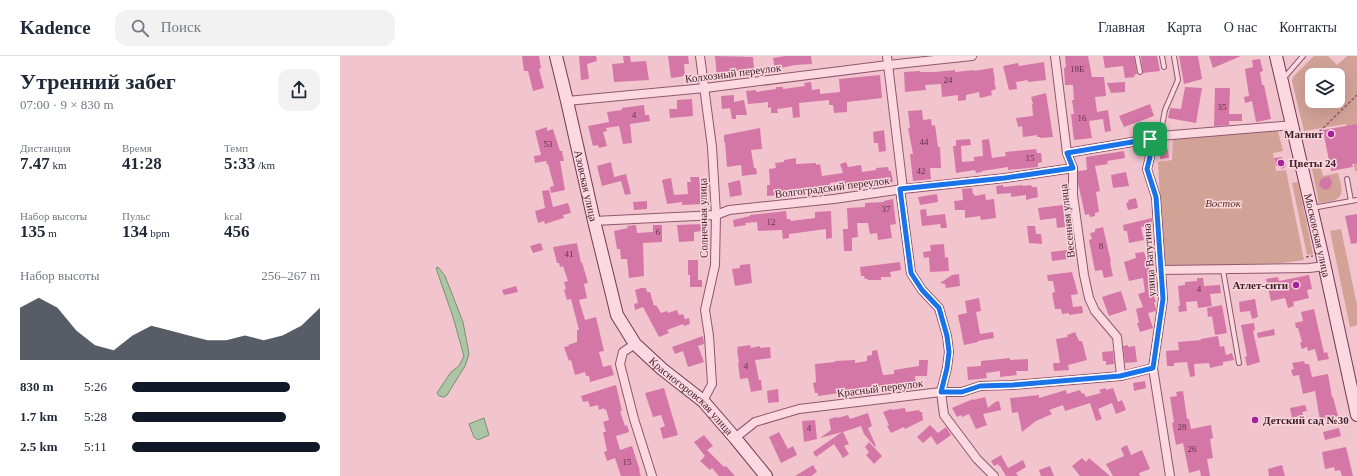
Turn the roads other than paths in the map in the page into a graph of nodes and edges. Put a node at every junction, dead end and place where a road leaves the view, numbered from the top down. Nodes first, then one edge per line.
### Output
1 (556, 56) edge
2 (700, 56) edge
3 (887, 56) edge
4 (972, 56) edge
5 (1055, 56) edge
6 (1137, 56) edge
7 (1162, 56) edge
8 (1174, 56) edge
9 (1276, 56) edge
10 (1303, 56) edge
11 (888, 65) junction
12 (1164, 68) dead end
13 (1140, 72) dead end
14 (1282, 80) junction
15 (705, 88) junction
16 (567, 100) junction
17 (1293, 126) junction
18 (1160, 136) junction
19 (1150, 139) junction
20 (1067, 153) junction
21 (1073, 168) junction
22 (1347, 179) dead end
23 (901, 189) junction
24 (1357, 200) edge
25 (1351, 201) junction
26 (1312, 208) junction
27 (716, 215) junction
28 (594, 221) junction
29 (1325, 266) junction
30 (1162, 270) junction
31 (1223, 270) junction
32 (617, 315) joint
33 (635, 344) junction
34 (1238, 363) dead end
35 (1153, 368) junction
36 (1120, 376) junction
37 (941, 392) junction
38 (1355, 398) edge
39 (703, 402) junction
40 (1357, 415) edge
41 (735, 438) junction
42 (652, 476) edge
43 (766, 476) edge
44 (994, 476) edge
45 (1168, 476) edge

1 - 16 street, Азовская улица
2 - 15 street, Солнечная улица
3 - 11 street
4 - 11 street, Колхозный переулок
5 - 20 street, Весенняя улица
6 - 13 lane
7 - 12 lane
8 - 18 lane
9 - 14 street, Московская улица
10 - 14 lane
11 - 15 street, Колхозный переулок
11 - 23 street
14 - 17 street, Московская улица
15 - 16 street, Колхозный переулок
15 - 27 street, Солнечная улица
16 - 28 street, Азовская улица
17 - 18 street
17 - 26 street, Московская улица
18 - 19 street
19 - 20 street
19 - 30 street, улица Ватутина
20 - 21 street, Весенняя улица
21 - 23 street, Волгоградский переулок
21 - 36 street, Весенняя улица
22 - 25 lane
23 - 27 street, Волгоградский переулок
23 - 37 street
24 - 25 lane
25 - 26 lane
26 - 29 street, Московская улица
27 - 28 street, Волгоградский переулок
27 - 39 street, Солнечная улица
28 - 32 street, Азовская улица
29 - 31 street
29 - 38 street, Московская улица
30 - 31 street
30 - 35 street, улица Ватутина
31 - 34 lane
32 - 33 street, Красногоровская улица
33 - 39 street, Красногоровская улица
33 - 42 street
35 - 36 street, Красный переулок
35 - 45 street, улица Ватутина
36 - 37 street, Красный переулок
37 - 41 street, Красный переулок
37 - 44 street
38 - 40 street, Московская улица
39 - 41 street, Красногоровская улица
41 - 43 street, Красногоровская улица

